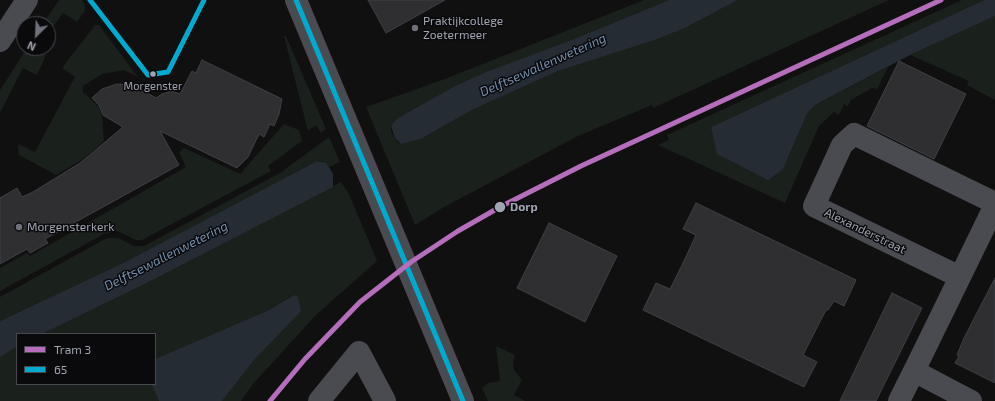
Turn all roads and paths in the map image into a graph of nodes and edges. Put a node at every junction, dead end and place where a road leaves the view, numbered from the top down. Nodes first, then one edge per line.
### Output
1 (27, 0) edge
2 (296, 0) edge
3 (0, 42) edge
4 (995, 204) edge
5 (960, 277) junction
6 (914, 371) junction
7 (319, 401) edge
8 (385, 401) edge
9 (464, 401) edge
10 (899, 401) edge
11 (971, 401) edge

1 - 3 street
2 - 9 street
4 - 5 street
4 - 5 street, Alexanderstraat
5 - 6 street
6 - 10 street
6 - 11 street
7 - 8 street

